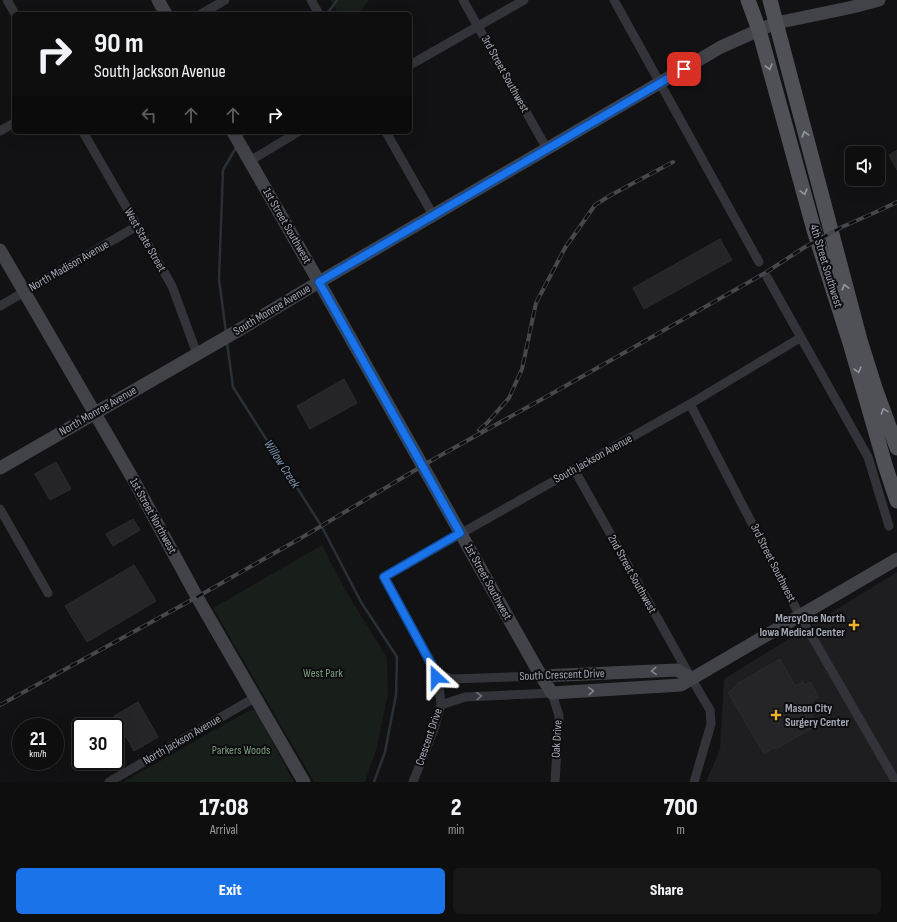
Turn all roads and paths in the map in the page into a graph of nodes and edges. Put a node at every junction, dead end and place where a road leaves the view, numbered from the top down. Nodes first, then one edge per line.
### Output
1 (7, 0) edge
2 (158, 0) edge
3 (225, 0) edge
4 (311, 0) edge
5 (463, 0) edge
6 (524, 0) edge
7 (614, 0) edge
8 (748, 0) edge
9 (770, 0) edge
10 (879, 0) edge
11 (14, 12) edge
12 (165, 12) edge
13 (204, 12) edge
14 (318, 12) edge
15 (776, 23) junction
16 (478, 26) junction
17 (759, 30) junction
18 (412, 65) edge
19 (660, 83) junction
20 (12, 123) edge
21 (0, 131) edge
22 (84, 134) edge
23 (234, 134) edge
24 (294, 134) edge
25 (387, 134) edge
26 (547, 149) junction
27 (249, 160) junction
28 (433, 215) junction
29 (137, 226) junction
30 (0, 250) edge
31 (759, 262) dead end
32 (767, 277) dead end
33 (319, 282) junction
34 (24, 292) junction
35 (0, 306) edge
36 (800, 338) junction
37 (200, 352) junction
38 (690, 404) junction
39 (95, 414) junction
40 (897, 448) edge
41 (0, 468) edge
42 (574, 469) junction
43 (897, 501) edge
44 (0, 510) edge
45 (889, 526) dead end
46 (460, 533) junction
47 (897, 559) edge
48 (384, 577) joint
49 (48, 593) dead end
50 (800, 616) junction
51 (434, 669) junction
52 (541, 676) junction
53 (691, 678) junction
54 (552, 693) junction
55 (256, 697) junction
56 (441, 705) junction
57 (301, 777) edge
58 (109, 782) edge
59 (413, 782) edge
60 (555, 782) edge
61 (694, 782) edge
62 (896, 782) edge

1 - 11 street
2 - 12 main road
3 - 13 street
4 - 14 street
5 - 16 street, 3rd Street Southwest
6 - 16 street
7 - 19 street
8 - 17 main road, 4th Street Southwest
9 - 15 main road, 4th Street Southwest
10 - 15 main road, South Monroe Avenue
15 - 17 main road, South Monroe Avenue
40 -> 15 main road, 4th Street Southwest
16 - 18 street
16 - 26 street, 3rd Street Southwest
17 - 19 main road, South Monroe Avenue
17 -> 43 main road, 4th Street Southwest
19 - 26 main road, South Monroe Avenue
19 - 31 street
20 - 21 street
22 - 29 street, West State Street
23 - 27 main road, 1st Street Southwest
24 - 27 street
25 - 28 street
26 - 28 main road, South Monroe Avenue
27 - 33 main road, 1st Street Southwest
28 - 33 main road, South Monroe Avenue
29 - 34 street, North Madison Avenue
29 - 37 street, West State Street
30 - 34 main road, 1st Street Northwest
32 - 36 street
33 - 37 main road, South Monroe Avenue
33 - 46 main road, 1st Street Southwest
34 - 35 street, North Madison Avenue
34 - 39 main road, 1st Street Northwest
36 - 38 street, South Jackson Avenue
36 - 45 street
37 - 39 main road, North Monroe Avenue
38 - 42 street, South Jackson Avenue
38 - 50 street, 3rd Street Southwest
39 - 41 main road, North Monroe Avenue
39 - 55 main road, 1st Street Northwest
42 - 46 street, South Jackson Avenue
42 - 53 street, 2nd Street Southwest
44 - 49 street
46 - 48 street, South Jackson Avenue
46 - 52 main road, 1st Street Southwest
47 - 50 main road, South Crescent Drive
48 - 51 street, Crescent Drive
50 - 53 main road, South Crescent Drive
50 - 62 street, 3rd Street Southwest
51 - 52 street, South Crescent Drive
51 - 56 street, Crescent Drive
53 -> 52 main road, South Crescent Drive
52 - 54 main road, Oak Drive
54 -> 53 main road, South Crescent Drive
53 - 61 street, 2nd Street Southwest
56 -> 54 street, South Crescent Drive
54 - 60 street, Oak Drive
55 - 57 main road, 1st Street Northwest
55 - 58 street, North Jackson Avenue
56 - 59 street, Crescent Drive

